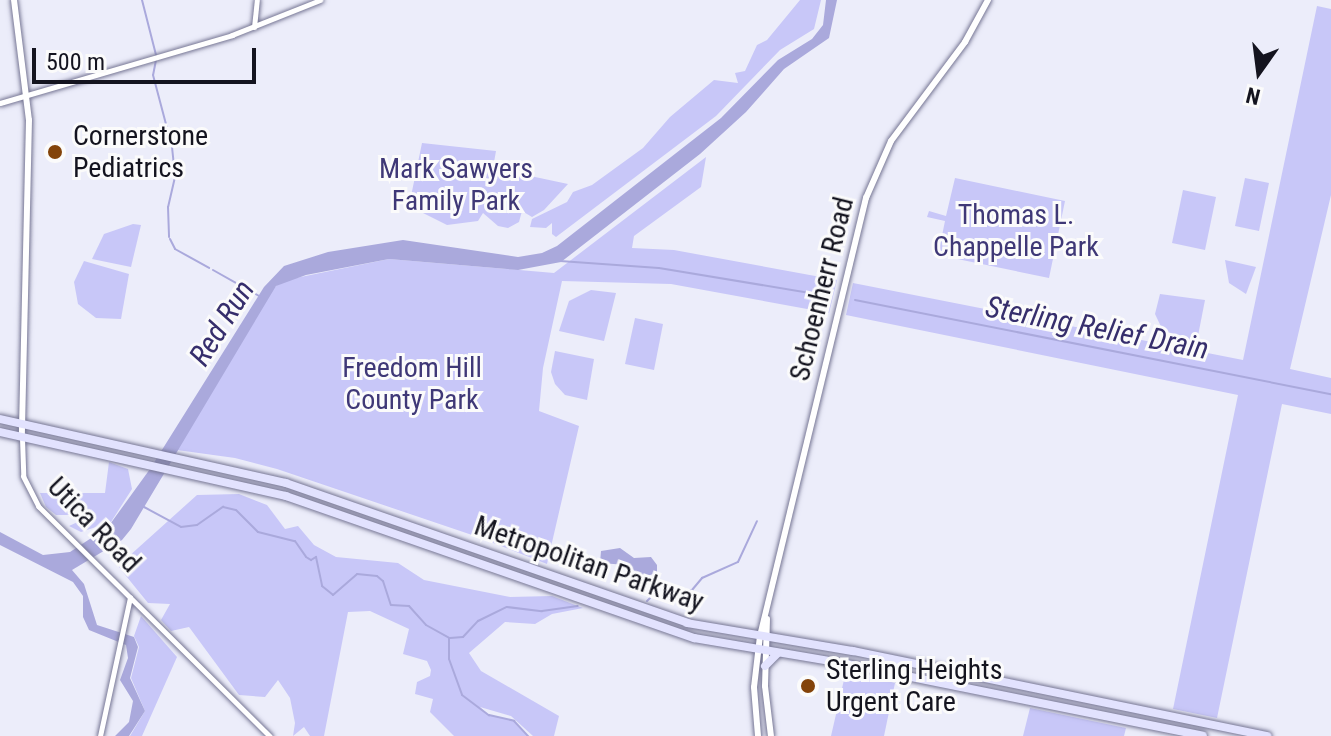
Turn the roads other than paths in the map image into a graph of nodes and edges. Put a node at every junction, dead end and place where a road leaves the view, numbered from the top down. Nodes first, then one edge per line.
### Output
1 (14, 0) edge
2 (257, 0) edge
3 (320, 0) edge
4 (988, 0) edge
5 (254, 27) junction
6 (27, 95) junction
7 (0, 103) edge
8 (0, 419) edge
9 (22, 424) junction
10 (0, 432) edge
11 (22, 437) junction
12 (102, 441) junction
13 (96, 453) junction
14 (309, 490) junction
15 (301, 501) junction
16 (464, 545) junction
17 (480, 564) junction
18 (131, 596) junction
19 (622, 601) junction
20 (144, 611) junction
21 (614, 612) junction
22 (126, 616) junction
23 (673, 620) junction
24 (666, 630) junction
25 (763, 637) junction
26 (761, 651) junction
27 (853, 651) junction
28 (778, 653) junction
29 (891, 658) junction
30 (847, 664) junction
31 (765, 666) junction
32 (884, 672) junction
33 (754, 687) junction
34 (1052, 691) junction
35 (765, 693) junction
36 (1090, 699) junction
37 (1045, 703) junction
38 (1083, 711) junction
39 (1251, 734) edge
40 (100, 736) edge
41 (270, 736) edge
42 (758, 736) edge
43 (771, 736) edge
44 (1203, 736) edge
45 (1267, 736) edge

1 - 6 main road, Utica Road
2 - 5 street
3 - 5 street
4 - 25 main road, Schoenherr Road
5 - 6 street
6 - 7 street
6 - 9 main road, Utica Road
8 - 9 main road, Metropolitan Parkway
9 - 11 main road, Utica Road
9 - 12 main road, Metropolitan Parkway
10 - 11 main road, Metropolitan Parkway
11 - 13 main road, Metropolitan Parkway
11 - 18 street, Utica Road
12 - 13 main road
12 - 14 main road, Metropolitan Parkway
13 - 15 main road, Metropolitan Parkway
14 - 15 main road
14 - 16 main road, Metropolitan Parkway
15 - 17 main road, Metropolitan Parkway
16 - 17 main road
16 - 19 main road, Metropolitan Parkway
17 - 21 main road, Metropolitan Parkway
18 - 20 street, Utica Road
18 - 22 street
19 - 21 main road
19 - 23 main road, Metropolitan Parkway
20 - 22 street
20 - 41 street, Utica Road
21 - 24 main road, Metropolitan Parkway
22 - 40 street
23 - 24 main road
23 - 25 main road, Metropolitan Parkway
24 - 26 main road, Metropolitan Parkway
25 - 26 main road, Schoenherr Road
25 - 27 main road, Metropolitan Parkway
26 - 28 main road, Metropolitan Parkway
26 - 31 main road, Schoenherr Road
26 - 33 main road, Schoenherr Road
27 - 29 main road, Metropolitan Parkway
27 - 30 main road
28 - 30 main road, Metropolitan Parkway
28 - 31 main road
29 - 32 main road
29 - 34 main road, Metropolitan Parkway
30 - 32 main road, Metropolitan Parkway
31 - 35 main road, Schoenherr Road
32 - 37 main road, Metropolitan Parkway
33 - 35 main road
33 - 42 main road, Schoenherr Road
34 - 36 main road, Metropolitan Parkway
34 - 37 main road
35 - 43 main road, Schoenherr Road
36 - 38 main road
36 - 39 main road, Metropolitan Parkway
37 - 38 main road, Metropolitan Parkway
38 - 44 main road, Metropolitan Parkway
39 - 45 main road, Metropolitan Parkway

